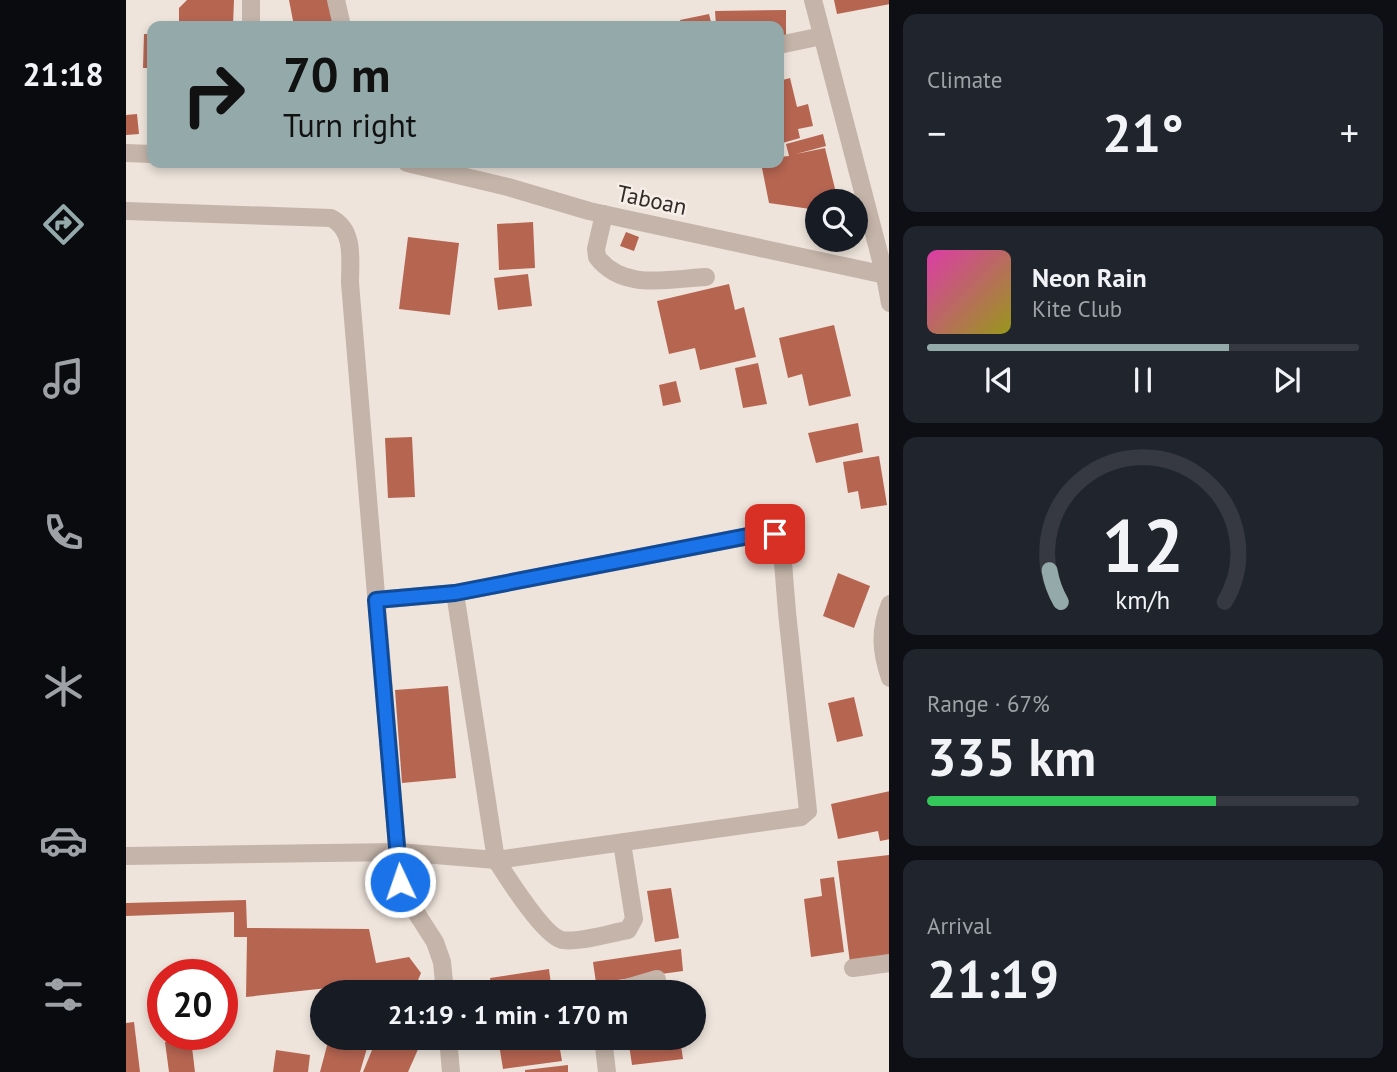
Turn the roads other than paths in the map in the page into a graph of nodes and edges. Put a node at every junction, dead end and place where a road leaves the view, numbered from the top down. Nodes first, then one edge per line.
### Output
1 (251, 0) edge
2 (336, 0) edge
3 (813, 0) edge
4 (251, 21) edge
5 (341, 21) edge
6 (822, 36) junction
7 (784, 44) edge
8 (126, 153) edge
9 (147, 154) edge
10 (426, 168) edge
11 (126, 211) edge
12 (604, 214) junction
13 (887, 276) edge
14 (706, 277) dead end
15 (889, 294) edge
16 (455, 593) junction
17 (376, 600) junction
18 (889, 607) edge
19 (889, 675) edge
20 (622, 843) junction
21 (398, 852) junction
22 (126, 856) edge
23 (496, 859) junction
24 (889, 963) edge
25 (853, 968) dead end
26 (657, 979) dead end
27 (443, 980) edge
28 (654, 980) edge
29 (448, 1050) edge
30 (604, 1050) edge
31 (449, 1070) edge
32 (607, 1072) edge

1 - 4 street
2 - 5 street
3 - 6 street
6 - 7 street
6 - 13 street
8 - 9 street
10 - 12 street, Taboan
11 - 17 street
12 - 13 street, Taboan
12 - 14 street
13 - 15 street
16 - 17 street
16 - 20 street
16 - 23 street
17 - 21 street
18 - 19 street
20 - 23 street
20 - 23 street
21 - 22 street
21 - 23 street
21 - 27 street
24 - 25 street
26 - 28 street
29 - 31 street
30 - 32 street

